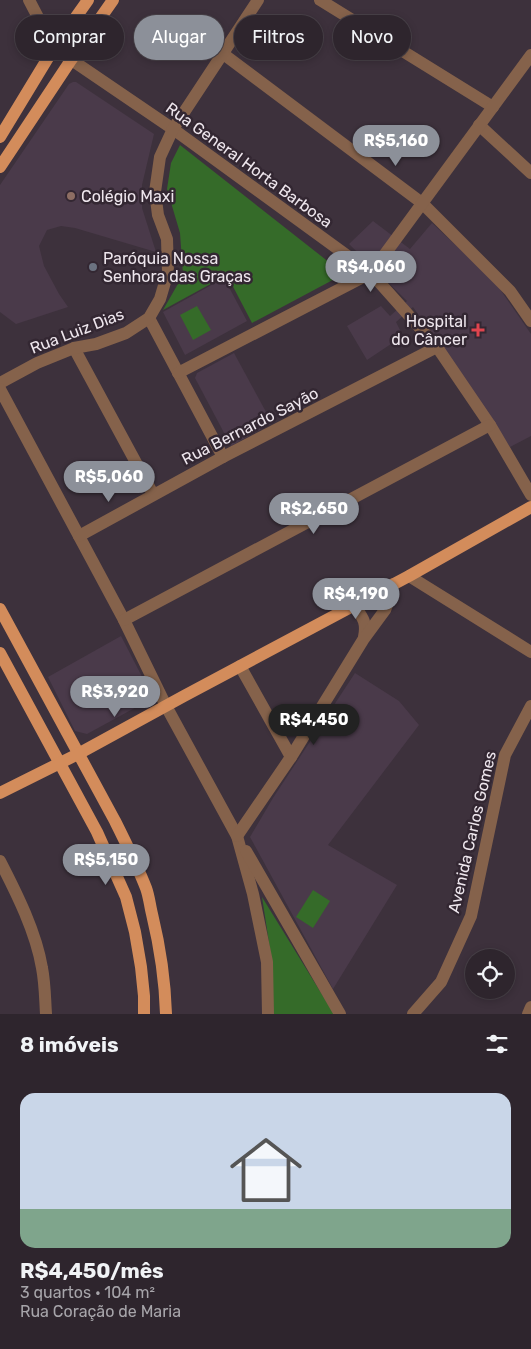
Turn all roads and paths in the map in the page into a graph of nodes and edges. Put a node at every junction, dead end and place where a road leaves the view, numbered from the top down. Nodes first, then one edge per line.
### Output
1 (29, 0) edge
2 (88, 0) edge
3 (113, 0) edge
4 (258, 0) edge
5 (320, 0) edge
6 (37, 15) edge
7 (77, 15) edge
8 (102, 15) edge
9 (224, 50) edge
10 (224, 54) edge
11 (531, 55) edge
12 (47, 60) edge
13 (71, 60) joint
14 (217, 60) edge
15 (493, 107) junction
16 (479, 125) junction
17 (173, 129) junction
18 (0, 137) edge
19 (0, 145) edge
20 (11, 153) junction
21 (1, 166) edge
22 (531, 173) edge
23 (422, 203) junction
24 (371, 273) junction
25 (149, 318) junction
26 (531, 320) edge
27 (437, 347) junction
28 (74, 348) junction
29 (178, 373) junction
30 (0, 383) edge
31 (0, 389) edge
32 (490, 425) junction
33 (224, 457) junction
34 (153, 494) junction
35 (531, 495) edge
36 (531, 507) edge
37 (79, 536) junction
38 (409, 576) junction
39 (393, 584) junction
40 (0, 609) edge
41 (357, 609) junction
42 (380, 616) junction
43 (124, 620) junction
44 (363, 640) junction
45 (531, 652) edge
46 (0, 653) edge
47 (240, 666) junction
48 (166, 706) junction
49 (531, 706) edge
50 (78, 754) junction
51 (291, 757) junction
52 (59, 762) junction
53 (0, 793) edge
54 (115, 821) junction
55 (96, 832) junction
56 (238, 836) junction
57 (0, 861) edge
58 (253, 894) junction
59 (281, 911) junction
60 (531, 1007) edge
61 (46, 1014) edge
62 (144, 1014) edge
63 (166, 1014) edge
64 (268, 1014) edge
65 (340, 1014) edge
66 (413, 1014) edge
67 (528, 1014) edge

1 - 6 street
2 - 7 main road
3 - 8 main road
4 - 9 street, Rua Luiz Dias
5 - 15 street
10 - 23 street
11 - 15 street
12 - 18 main road
13 - 17 street, Rua General Horta Barbosa
13 - 20 main road
14 - 17 street, Rua Luiz Dias
15 - 16 street
16 - 22 street
16 - 23 street
17 - 24 street, Rua General Horta Barbosa
17 - 25 street, Rua Luiz Dias
19 - 20 main road
20 - 21 main road
23 - 24 street
23 - 26 street
24 - 27 street, Rua General Horta Barbosa
24 - 29 street
25 - 28 street, Rua Luiz Dias
25 - 29 street
27 - 32 street, Rua General Horta Barbosa
27 - 33 street, Rua Bernardo Sayão
28 - 30 street, Rua Luiz Dias
28 - 34 street
29 - 33 street
31 - 37 street
32 - 35 street, Rua General Horta Barbosa
32 - 43 street
33 - 34 street, Rua Bernardo Sayão
34 - 37 street, Rua Bernardo Sayão
36 - 38 main road
37 - 43 street
38 - 39 main road
38 - 45 street
39 - 41 main road
39 - 42 street
40 - 50 main road
41 - 42 street
41 - 44 street
41 - 47 main road
42 - 44 street
43 - 48 street
44 - 51 street
46 - 52 main road
47 - 48 main road
47 - 51 street
48 - 50 main road
48 - 56 street
49 - 66 street, Avenida Carlos Gomes
50 - 52 main road
50 - 54 main road
51 - 56 street
52 - 53 main road
52 - 55 main road
54 - 55 main road
54 - 63 main road
55 - 62 main road
56 - 58 street
56 - 59 street
57 - 61 street
58 - 59 street
58 - 64 street
59 - 65 street
60 - 67 street

